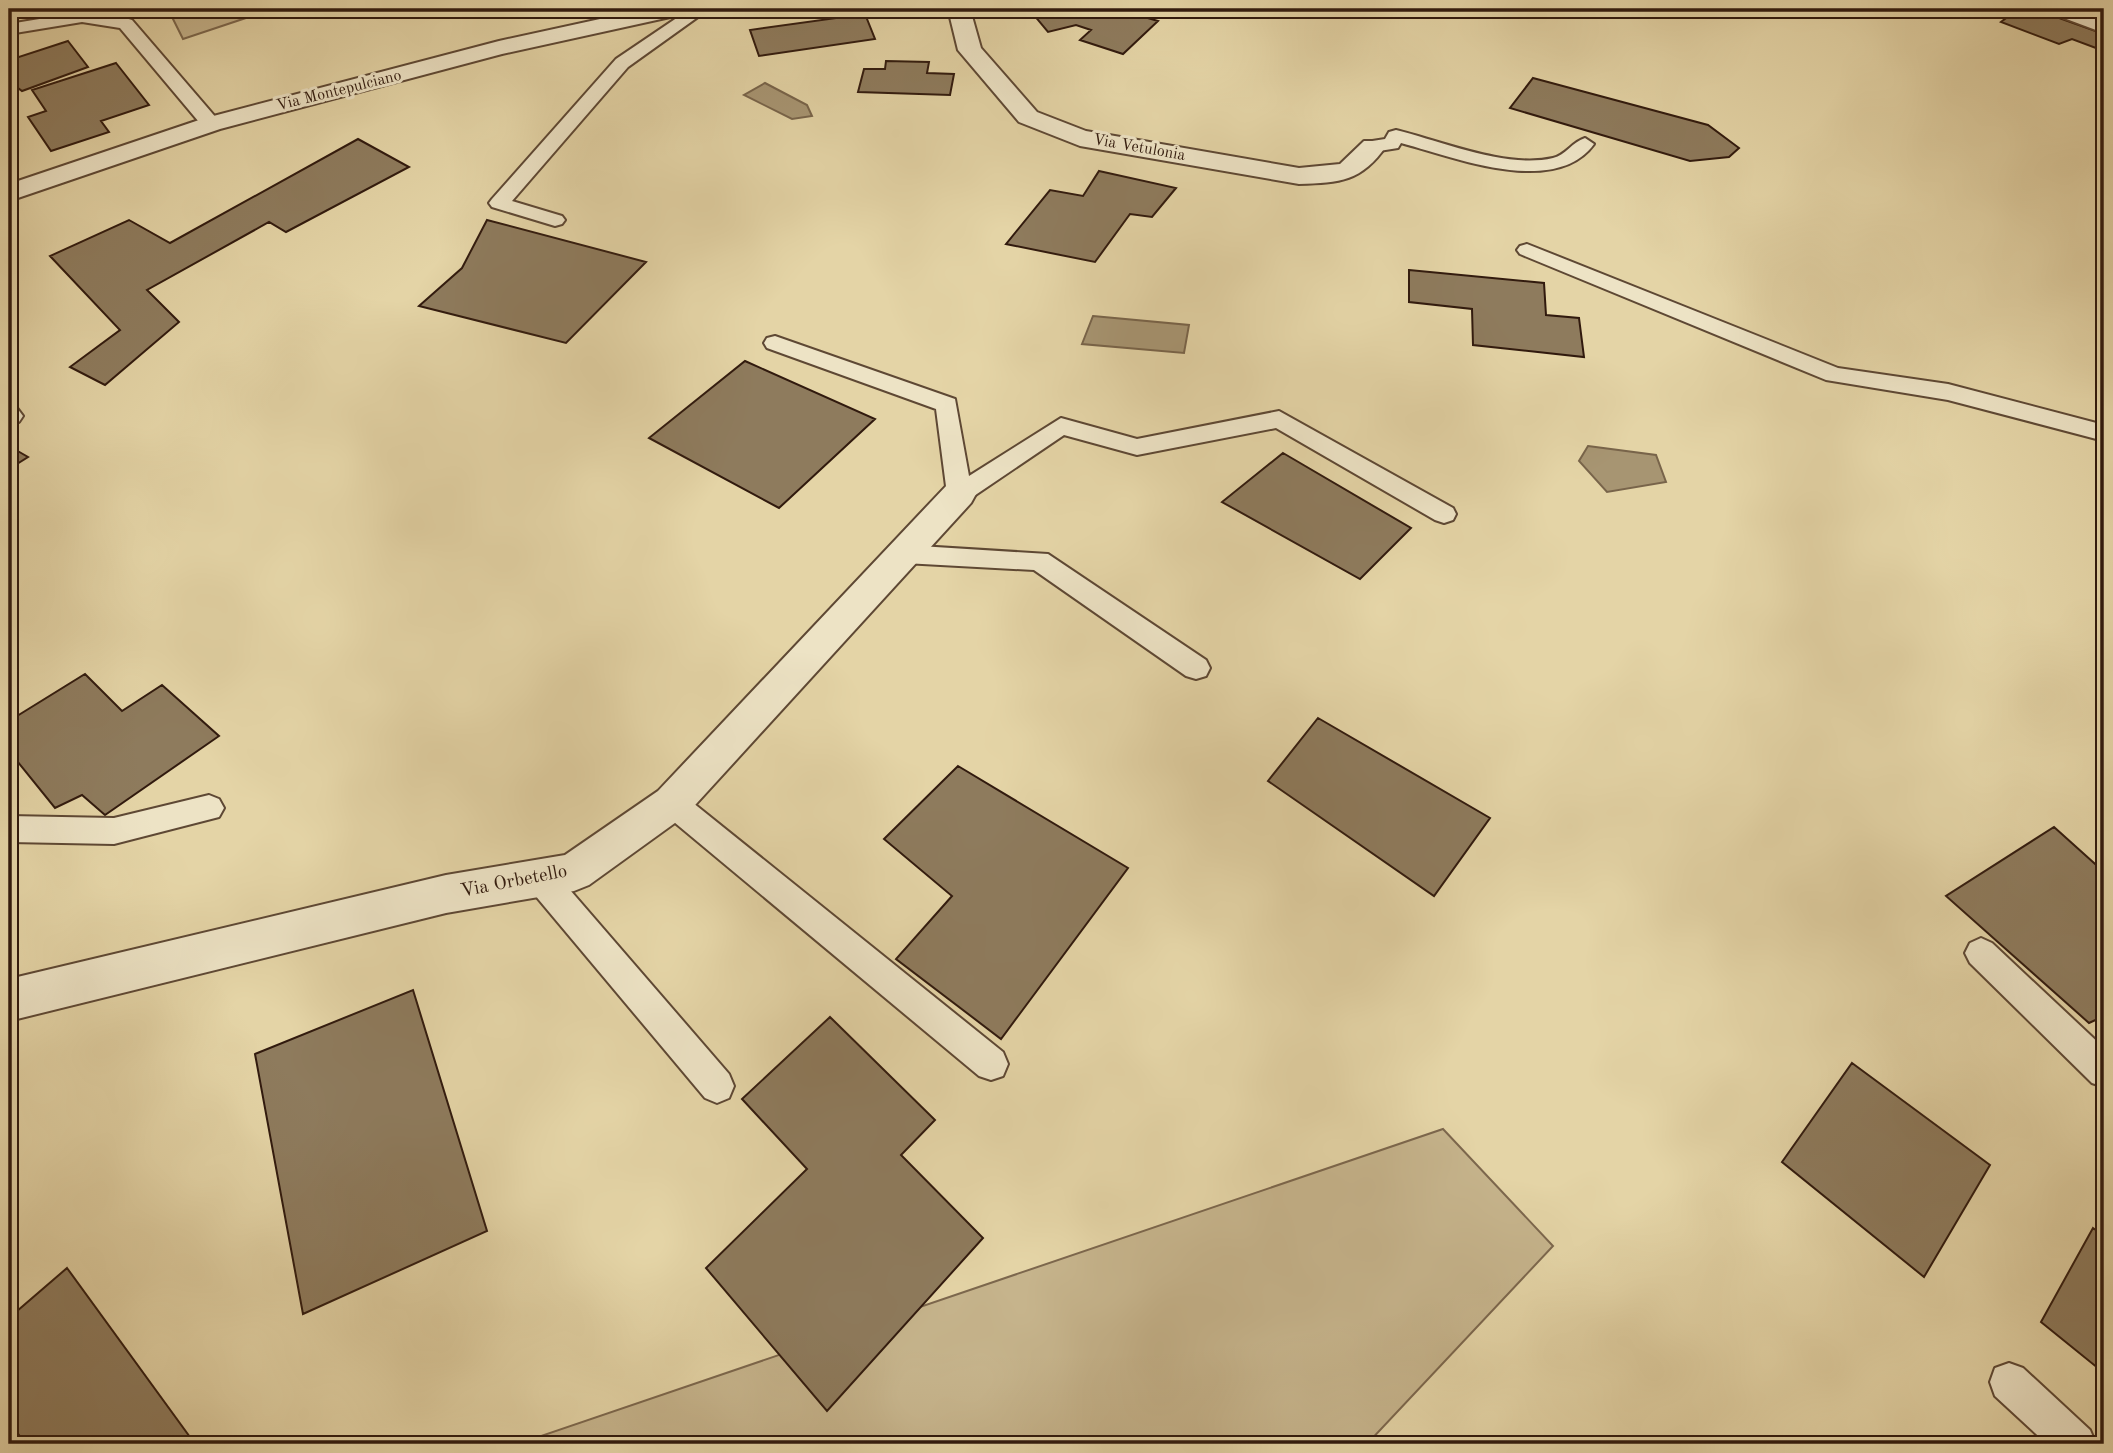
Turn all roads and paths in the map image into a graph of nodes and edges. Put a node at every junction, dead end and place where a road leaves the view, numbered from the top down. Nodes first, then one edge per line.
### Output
1 (676, 9) edge
2 (701, 9) edge
3 (959, 9) edge
4 (2062, 9) edge
5 (2104, 26) edge
6 (9, 29) edge
7 (211, 124) junction
8 (1585, 144) dead end
9 (1373, 146) joint
10 (9, 193) edge
11 (555, 220) dead end
12 (1527, 250) dead end
13 (775, 342) dead end
14 (2104, 433) edge
15 (959, 494) junction
16 (1444, 514) dead end
17 (904, 554) junction
18 (1196, 668) dead end
19 (672, 803) junction
20 (209, 808) dead end
21 (9, 829) edge
22 (540, 878) junction
23 (1982, 953) dead end
24 (9, 1000) edge
25 (991, 1064) dead end
26 (2104, 1071) edge
27 (717, 1086) dead end
28 (2010, 1382) dead end
29 (2076, 1444) edge

1 - 7 street, Via Montepulciano
2 - 11 lane
3 - 9 street, Via Vetulonia
4 - 5 street
6 - 7 lane
7 - 10 street, Via Montepulciano
8 - 9 lane
12 - 14 lane
13 - 15 lane
15 - 16 lane
15 - 17 street, Via Orbetello
17 - 18 lane
17 - 19 street, Via Orbetello
19 - 22 street, Via Orbetello
19 - 25 lane
20 - 21 lane
22 - 24 street, Via Orbetello
22 - 27 lane
23 - 26 lane
28 - 29 lane

